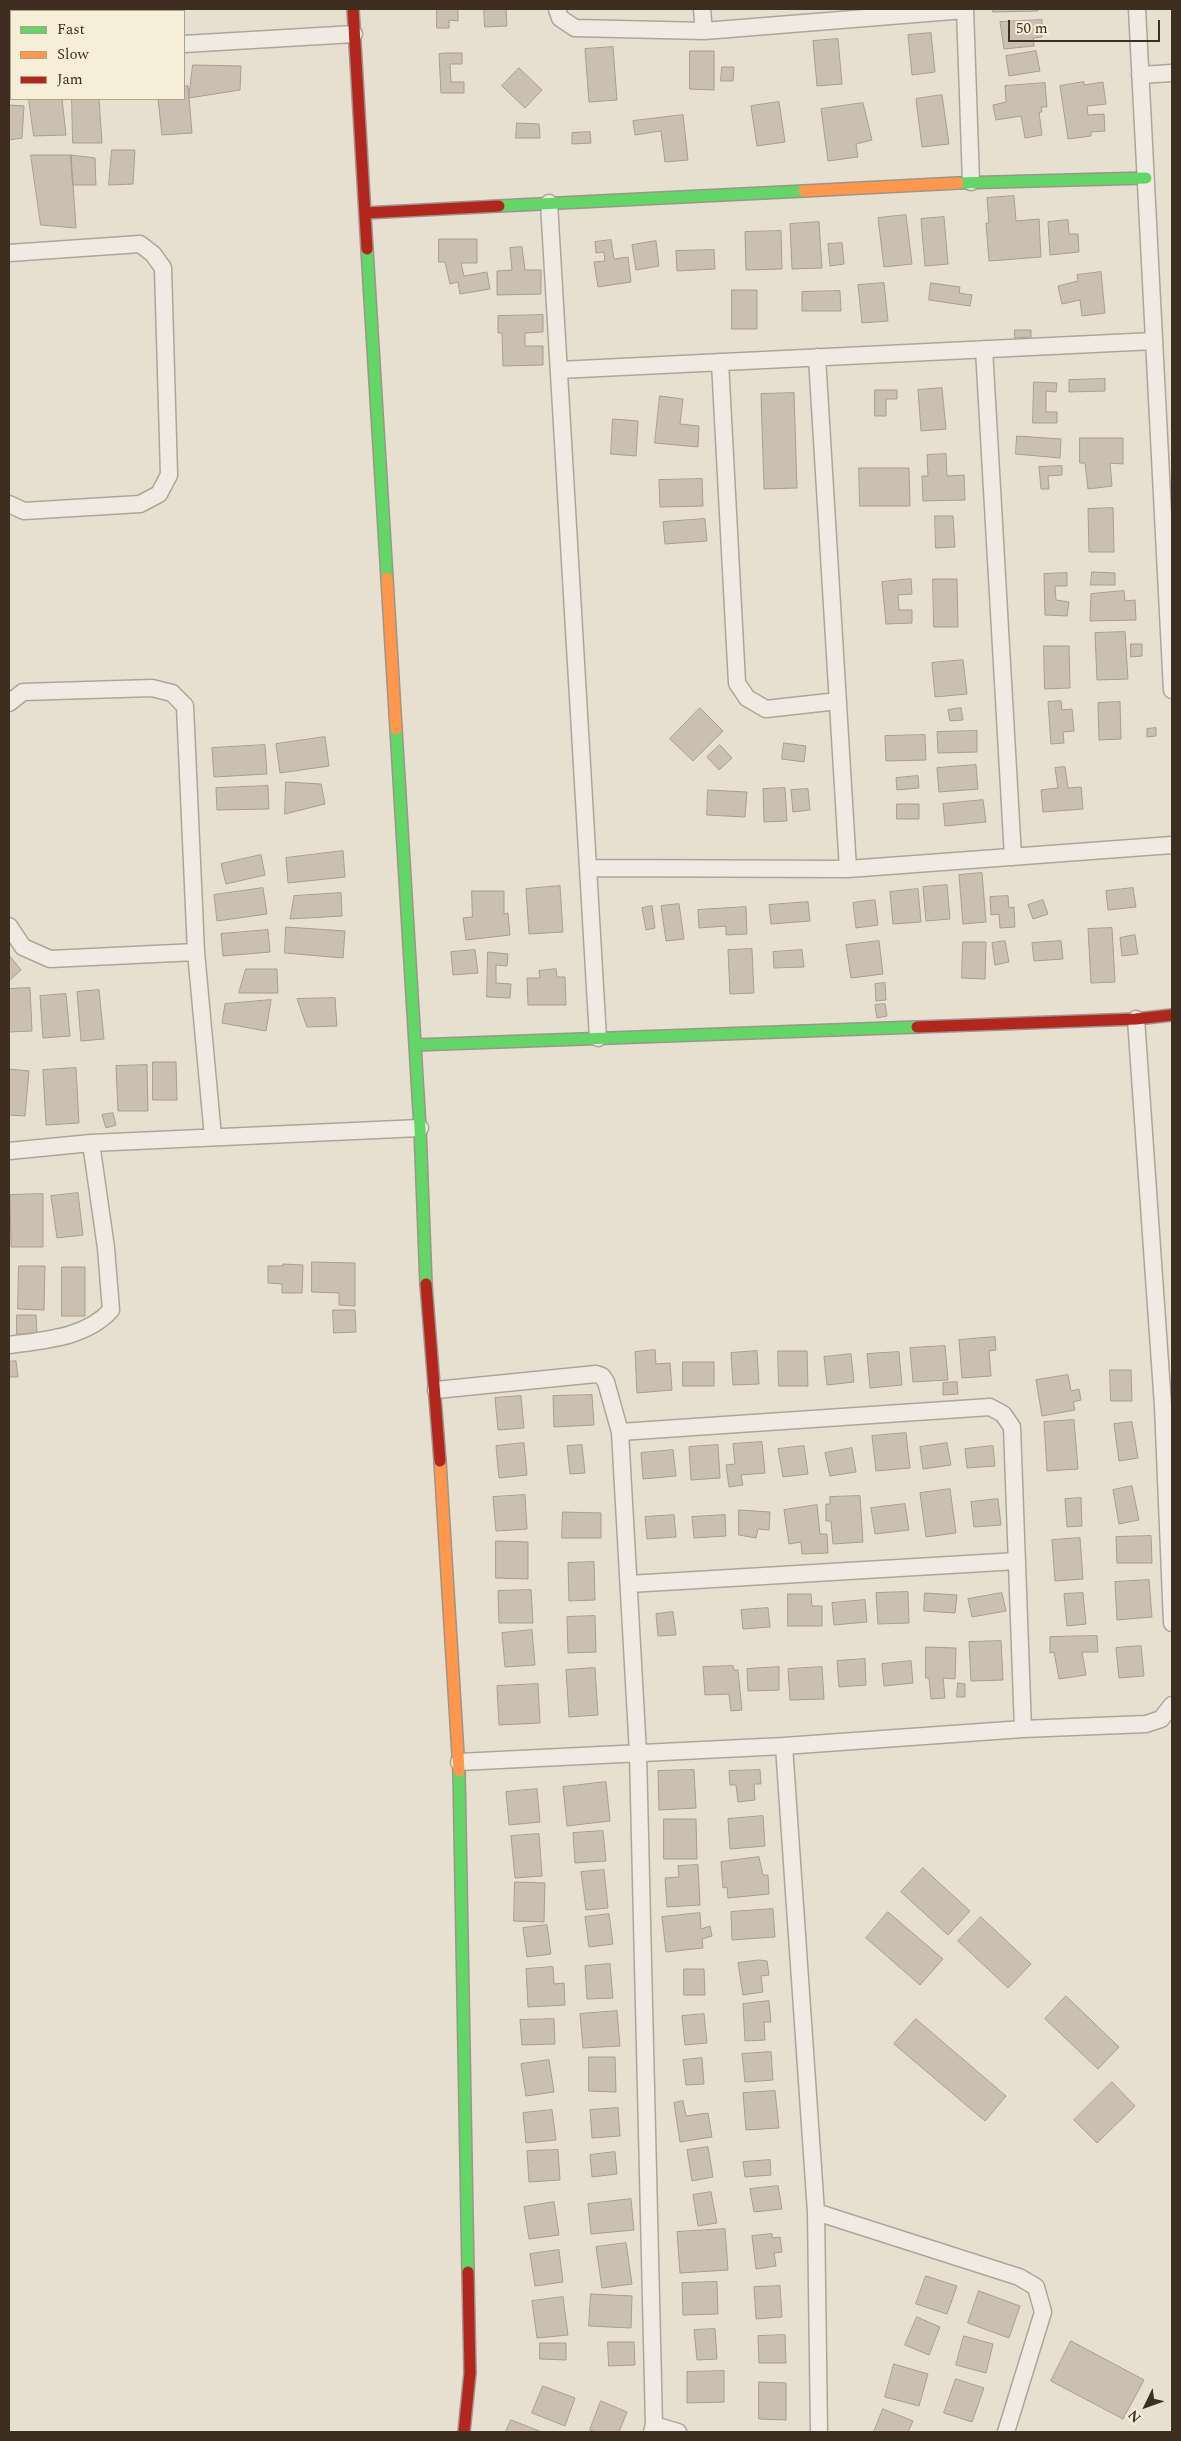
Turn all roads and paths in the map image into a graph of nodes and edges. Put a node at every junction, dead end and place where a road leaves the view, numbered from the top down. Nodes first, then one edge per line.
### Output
1 (353, 9) edge
2 (557, 9) edge
3 (702, 9) edge
4 (965, 9) edge
5 (1137, 9) edge
6 (808, 16) edge
7 (704, 31) junction
8 (354, 34) junction
9 (185, 44) edge
10 (1172, 73) edge
11 (1140, 75) junction
12 (1146, 178) junction
13 (971, 182) junction
14 (549, 203) junction
15 (365, 213) junction
16 (9, 253) edge
17 (1154, 341) junction
18 (984, 349) junction
19 (817, 357) junction
20 (720, 362) junction
21 (559, 370) junction
22 (9, 504) edge
23 (1168, 509) edge
24 (1172, 690) edge
25 (838, 701) junction
26 (9, 703) edge
27 (1172, 845) edge
28 (1013, 857) junction
29 (588, 868) junction
30 (848, 869) junction
31 (9, 926) edge
32 (196, 952) junction
33 (1172, 1016) edge
34 (1136, 1019) junction
35 (598, 1038) junction
36 (415, 1045) junction
37 (420, 1128) junction
38 (213, 1137) junction
39 (91, 1142) junction
40 (9, 1151) edge
41 (9, 1345) edge
42 (436, 1390) junction
43 (1167, 1406) edge
44 (620, 1432) junction
45 (1017, 1561) junction
46 (629, 1584) junction
47 (1172, 1622) edge
48 (1172, 1705) edge
49 (1023, 1729) junction
50 (784, 1746) junction
51 (638, 1753) junction
52 (458, 1762) junction
53 (816, 2212) junction
54 (653, 2429) edge
55 (1011, 2431) edge
56 (464, 2432) edge
57 (678, 2432) edge
58 (819, 2432) edge

1 - 8 street
2 - 7 street
3 - 7 street
4 - 6 street
4 - 13 street
5 - 11 street
6 - 7 street
8 - 9 street
8 - 15 street
10 - 11 street
11 - 12 street
12 - 13 street
12 - 17 street
13 - 14 street
14 - 15 street
14 - 21 street
15 - 36 street
16 - 22 street
17 - 18 street
17 - 23 street
18 - 19 street
18 - 28 street
19 - 20 street
19 - 25 street
20 - 21 street
20 - 25 street
21 - 29 street
23 - 24 street
25 - 30 street
26 - 32 street
27 - 28 street
28 - 30 street
29 - 30 street
29 - 35 street
31 - 32 street
32 - 38 street
33 - 34 street
34 - 35 street
34 - 43 street
35 - 36 street
36 - 37 street
37 - 38 street
37 - 42 street
38 - 39 street
39 - 40 street
39 - 41 street
42 - 44 street
42 - 52 street
43 - 47 street
44 - 45 street
44 - 46 street
45 - 46 street
45 - 49 street
46 - 51 street
48 - 49 street
49 - 50 street
50 - 51 street
50 - 53 street
51 - 52 street
51 - 54 street
52 - 56 street
53 - 55 street
53 - 58 street
54 - 57 street

